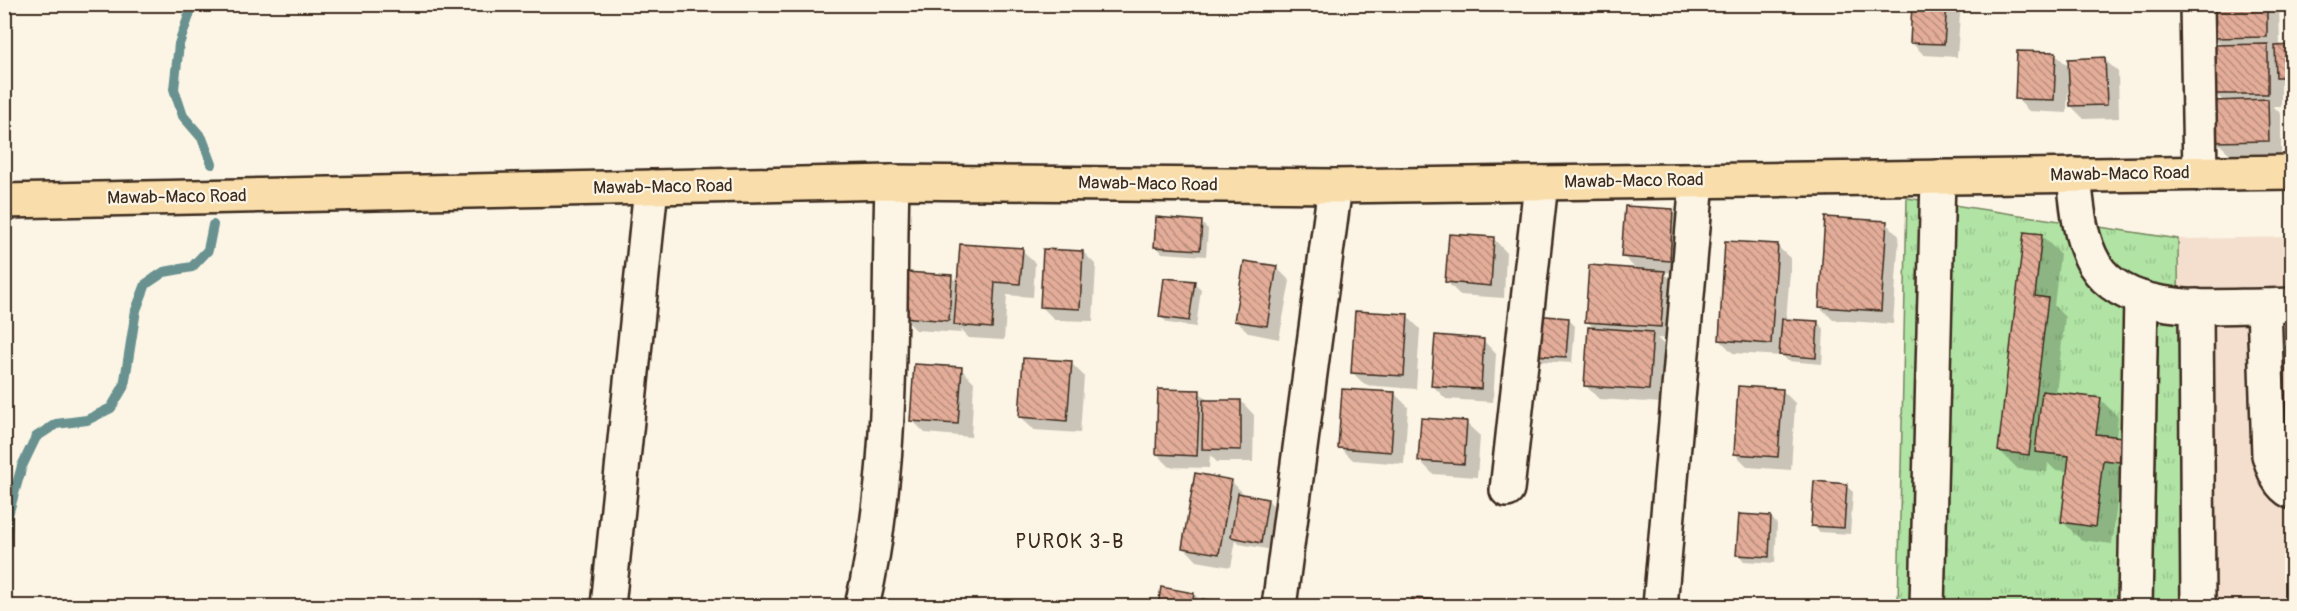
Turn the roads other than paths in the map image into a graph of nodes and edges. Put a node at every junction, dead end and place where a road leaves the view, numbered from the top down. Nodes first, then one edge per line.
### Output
1 (2197, 4) edge
2 (2292, 172) edge
3 (2200, 174) junction
4 (2074, 175) junction
5 (1938, 177) junction
6 (1697, 181) junction
7 (892, 182) junction
8 (1541, 183) junction
9 (1335, 186) junction
10 (651, 187) junction
11 (4, 201) edge
12 (2141, 298) junction
13 (2278, 305) edge
14 (2196, 306) junction
15 (1507, 490) dead end
16 (2292, 492) edge
17 (608, 606) edge
18 (862, 606) edge
19 (1279, 606) edge
20 (1660, 606) edge
21 (1927, 606) edge
22 (2135, 606) edge
23 (2198, 606) edge

1 - 3 street
2 - 3 main road, Mawab-Maco Road
3 - 4 main road, Mawab-Maco Road
4 - 5 main road, Mawab-Maco Road
4 - 12 street
5 - 6 main road, Mawab-Maco Road
5 - 21 street
6 - 8 main road, Mawab-Maco Road
6 - 20 street
7 - 9 main road, Mawab-Maco Road
7 - 10 main road, Mawab-Maco Road
7 - 18 street
8 - 9 main road, Mawab-Maco Road
8 - 15 street
9 - 19 street
10 - 11 main road, Mawab-Maco Road
10 - 17 street
12 - 14 street
12 - 22 street
13 - 14 street
13 - 16 street
14 - 23 street

